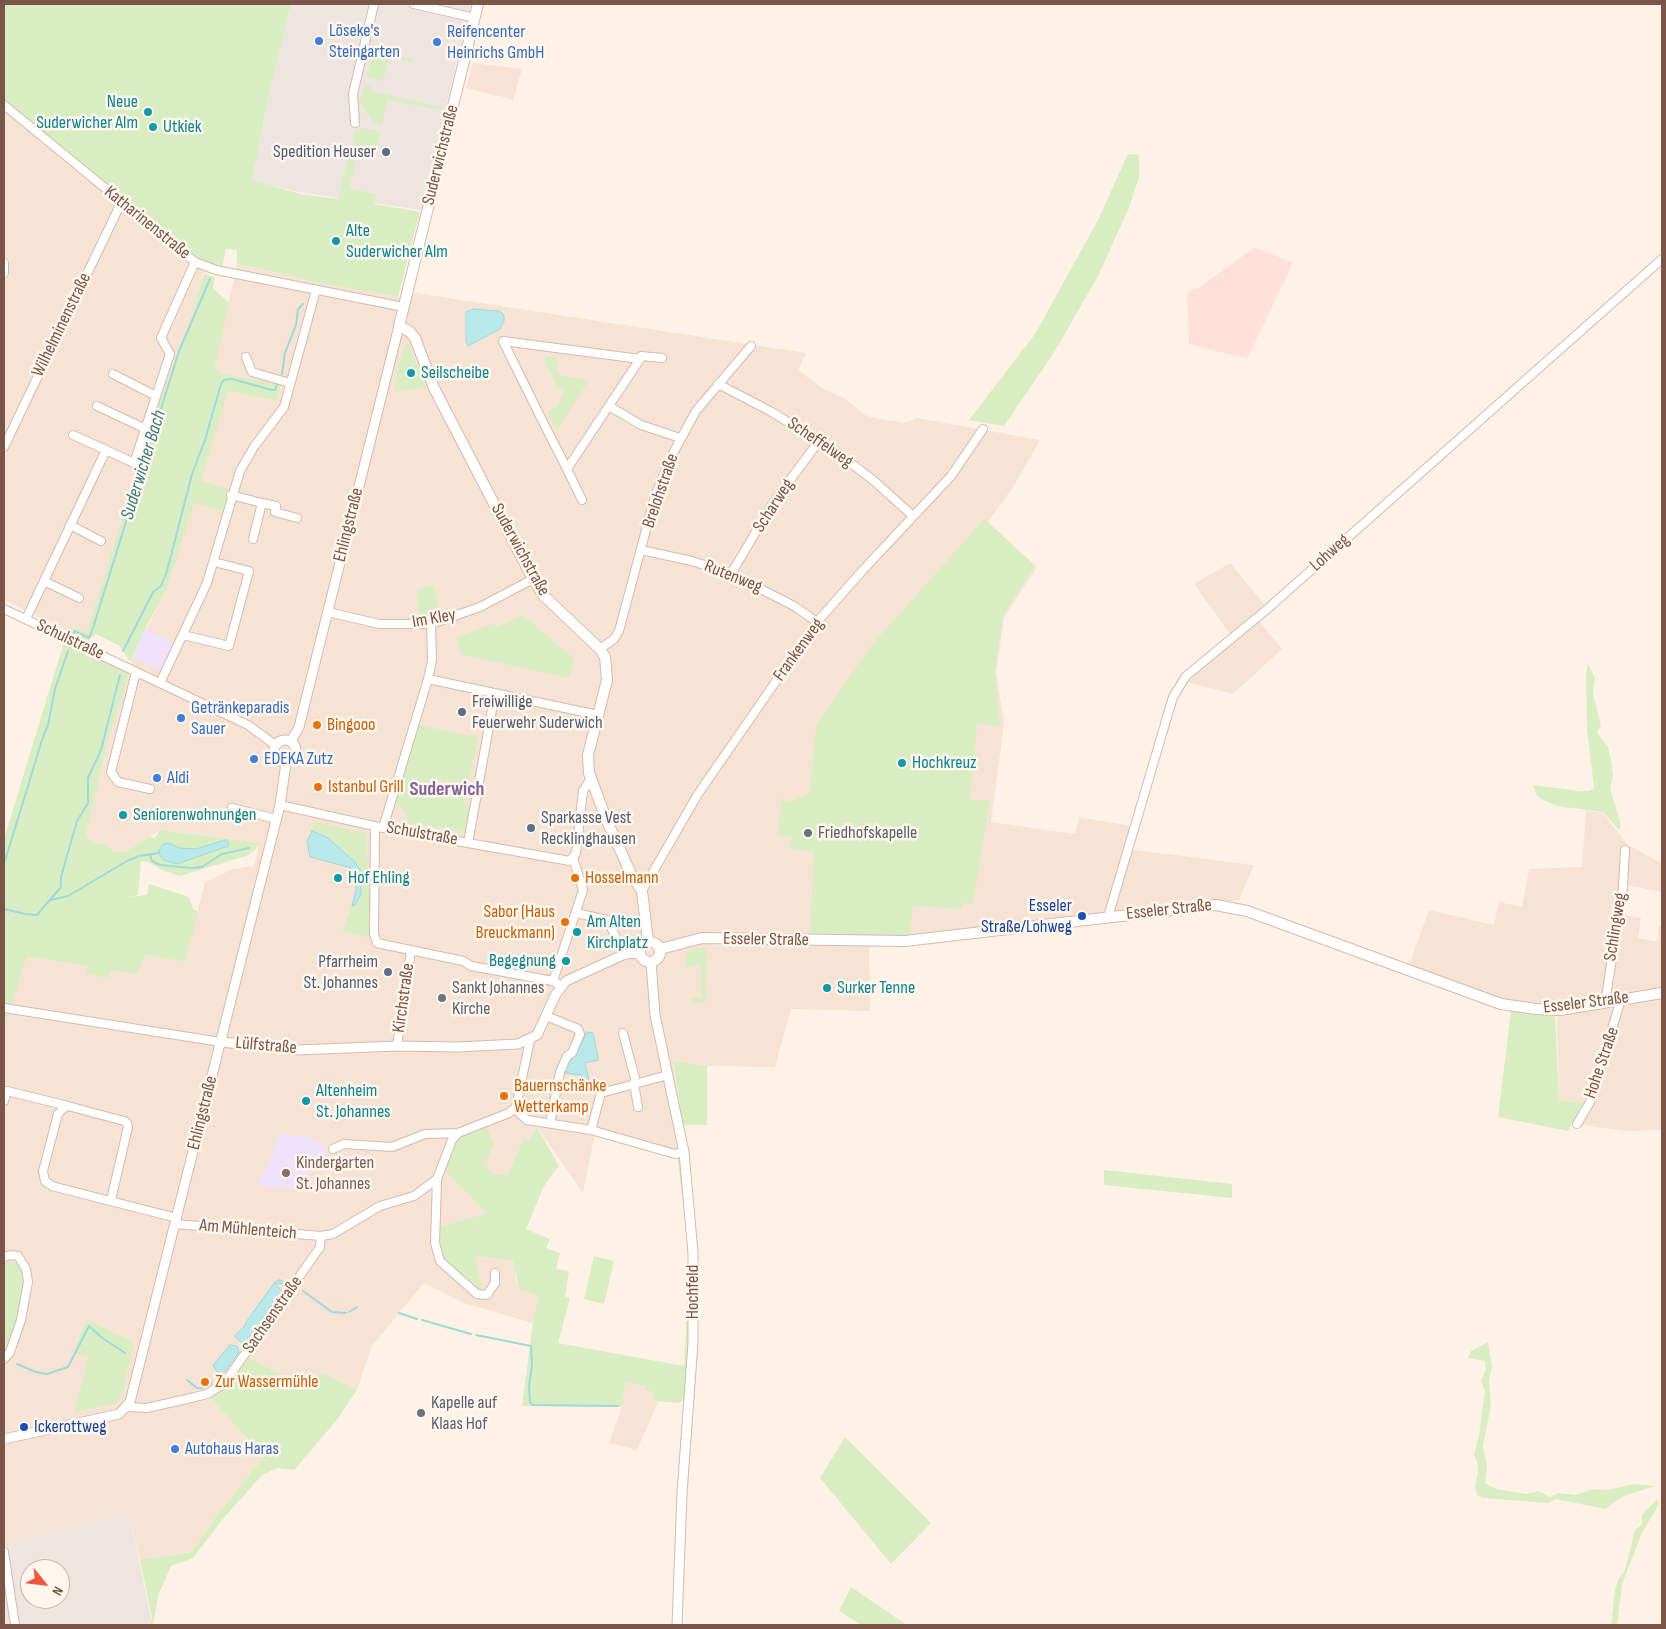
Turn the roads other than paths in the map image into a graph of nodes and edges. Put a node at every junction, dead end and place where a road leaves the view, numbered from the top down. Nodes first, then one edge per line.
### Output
1 (374, 4) edge
2 (414, 4) edge
3 (478, 4) edge
4 (475, 18) junction
5 (4, 104) edge
6 (354, 123) dead end
7 (121, 203) junction
8 (1662, 259) edge
9 (195, 262) junction
10 (4, 263) edge
11 (4, 273) edge
12 (316, 290) junction
13 (404, 307) junction
14 (399, 326) junction
15 (751, 346) dead end
16 (246, 357) dead end
17 (662, 358) dead end
18 (640, 359) junction
19 (113, 374) dead end
20 (290, 383) junction
21 (718, 384) junction
22 (156, 396) junction
23 (97, 406) dead end
24 (609, 406) junction
25 (146, 429) junction
26 (983, 430) dead end
27 (73, 435) dead end
28 (680, 438) junction
29 (819, 440) junction
30 (4, 447) edge
31 (106, 450) junction
32 (567, 469) junction
33 (232, 495) junction
34 (582, 500) dead end
35 (262, 503) junction
36 (913, 516) junction
37 (297, 518) dead end
38 (70, 525) junction
39 (253, 539) dead end
40 (101, 541) dead end
41 (640, 550) junction
42 (214, 562) junction
43 (731, 574) junction
44 (533, 579) junction
45 (44, 581) junction
46 (79, 598) dead end
47 (4, 608) edge
48 (328, 612) junction
49 (26, 619) junction
50 (817, 622) junction
51 (431, 624) junction
52 (183, 635) junction
53 (600, 649) junction
54 (136, 672) junction
55 (428, 679) junction
56 (160, 683) junction
57 (495, 693) junction
58 (598, 715) junction
59 (292, 741) junction
60 (276, 745) junction
61 (286, 763) junction
62 (590, 780) junction
63 (150, 789) dead end
64 (280, 806) junction
65 (232, 808) dead end
66 (276, 819) junction
67 (379, 827) junction
68 (468, 843) junction
69 (1625, 850) dead end
70 (569, 860) junction
71 (642, 890) junction
72 (576, 913) junction
73 (1108, 916) junction
74 (648, 942) junction
75 (660, 949) junction
76 (411, 951) junction
77 (640, 952) junction
78 (625, 954) junction
79 (651, 962) junction
80 (553, 981) junction
81 (561, 986) junction
82 (1662, 993) edge
83 (1621, 999) junction
84 (1605, 1003) junction
85 (4, 1008) edge
86 (546, 1016) junction
87 (624, 1032) dead end
88 (530, 1040) junction
89 (220, 1042) junction
90 (396, 1046) junction
91 (668, 1075) junction
92 (635, 1083) junction
93 (4, 1101) edge
94 (68, 1106) junction
95 (638, 1107) dead end
96 (515, 1109) junction
97 (550, 1124) junction
98 (1577, 1124) dead end
99 (591, 1130) junction
100 (458, 1133) junction
101 (333, 1148) dead end
102 (684, 1152) junction
103 (437, 1179) junction
104 (111, 1200) junction
105 (176, 1221) junction
106 (321, 1236) junction
107 (4, 1258) edge
108 (495, 1273) dead end
109 (4, 1359) edge
110 (128, 1407) junction
111 (4, 1439) edge
112 (4, 1552) edge
113 (7, 1598) edge
114 (15, 1625) edge
115 (677, 1625) edge

1 - 6 street
2 - 4 street
3 - 4 main road, Suderwichstraße
4 - 13 main road, Suderwichstraße
5 - 7 street, Katharinenstraße
7 - 9 street, Katharinenstraße
7 - 30 street, Wilhelminenstraße
8 - 73 street, Lohweg
9 - 12 street, Katharinenstraße
9 - 22 street
10 - 11 street
12 - 13 street, Katharinenstraße
12 - 20 street
13 - 14 main road, Ehlingstraße
14 - 44 main road, Suderwichstraße
14 - 48 street, Ehlingstraße
15 - 21 street, Brelohstraße
16 - 20 street
17 - 18 street
18 - 24 street
18 - 32 street
19 - 22 street
20 - 33 street
21 - 28 street, Brelohstraße
21 - 29 street, Scheffelweg
22 - 25 street
23 - 25 street
24 - 28 street
24 - 32 street
25 - 31 street
26 - 36 street, Frankenweg
27 - 31 street
28 - 41 street, Brelohstraße
29 - 36 street, Scheffelweg
29 - 43 street, Scharweg
31 - 38 street
32 - 34 street
33 - 35 street
33 - 42 street
35 - 37 street
35 - 39 street
36 - 50 street, Frankenweg
38 - 40 street
38 - 45 street
41 - 43 street, Rutenweg
41 - 53 street, Brelohstraße
42 - 52 street
42 - 52 street
43 - 50 street, Rutenweg
44 - 51 street, Im Kley
44 - 53 main road, Suderwichstraße
45 - 46 street
45 - 49 street
47 - 49 street, Schulstraße
48 - 51 street, Im Kley
48 - 59 street, Ehlingstraße
49 - 54 street, Schulstraße
50 - 71 street, Frankenweg
51 - 55 street
52 - 56 street
53 - 58 main road, Suderwichstraße
54 - 56 street, Schulstraße
54 - 63 street
55 - 57 street
55 - 67 street
56 - 60 street, Schulstraße
57 - 58 street
57 - 68 street
58 - 62 main road, Suderwichstraße
59 - 60 street
59 - 61 street, Ehlingstraße
60 - 61 street
61 - 64 street, Ehlingstraße
62 - 70 street
62 - 71 main road, Suderwichstraße
64 - 66 street, Ehlingstraße
64 - 67 street, Schulstraße
65 - 66 street
66 - 89 street, Ehlingstraße
67 - 68 street, Schulstraße
67 - 76 street, Kirchstraße
68 - 70 street, Schulstraße
69 - 84 street, Schlingweg
70 - 72 street
71 - 74 main road, Suderwichstraße
72 - 78 street
72 - 80 street
73 - 75 main road, Esseler Straße
73 - 84 main road, Esseler Straße
74 - 75 main road
74 - 77 main road
75 - 79 main road
76 - 80 street, Kirchstraße
76 - 90 street, Kirchstraße
77 - 78 street
77 - 79 main road
78 - 81 street
79 - 91 street, Hochfeld
80 - 81 street, Kirchstraße
81 - 86 street
82 - 83 main road, Esseler Straße
83 - 84 main road, Esseler Straße
83 - 98 street, Hohe Straße
85 - 89 street, Lülfstraße
86 - 88 street
86 - 97 street
87 - 92 street
88 - 90 street, Lülfstraße
88 - 96 street
89 - 90 street, Lülfstraße
89 - 105 street, Ehlingstraße
91 - 92 street
91 - 102 street, Hochfeld
92 - 95 street
92 - 99 street
93 - 94 street
94 - 104 street
94 - 104 street, Am Mühlenteich
96 - 97 street
96 - 100 street
97 - 99 street
99 - 102 street
100 - 101 street
100 - 103 street
102 - 115 street, Hochfeld
103 - 106 street
103 - 108 street
104 - 105 street, Am Mühlenteich
105 - 106 street, Am Mühlenteich
105 - 110 street, Ehlingstraße
106 - 110 street, Sachsenstraße
107 - 109 street
110 - 111 street, Sachsenstraße
112 - 113 street
113 - 114 street

